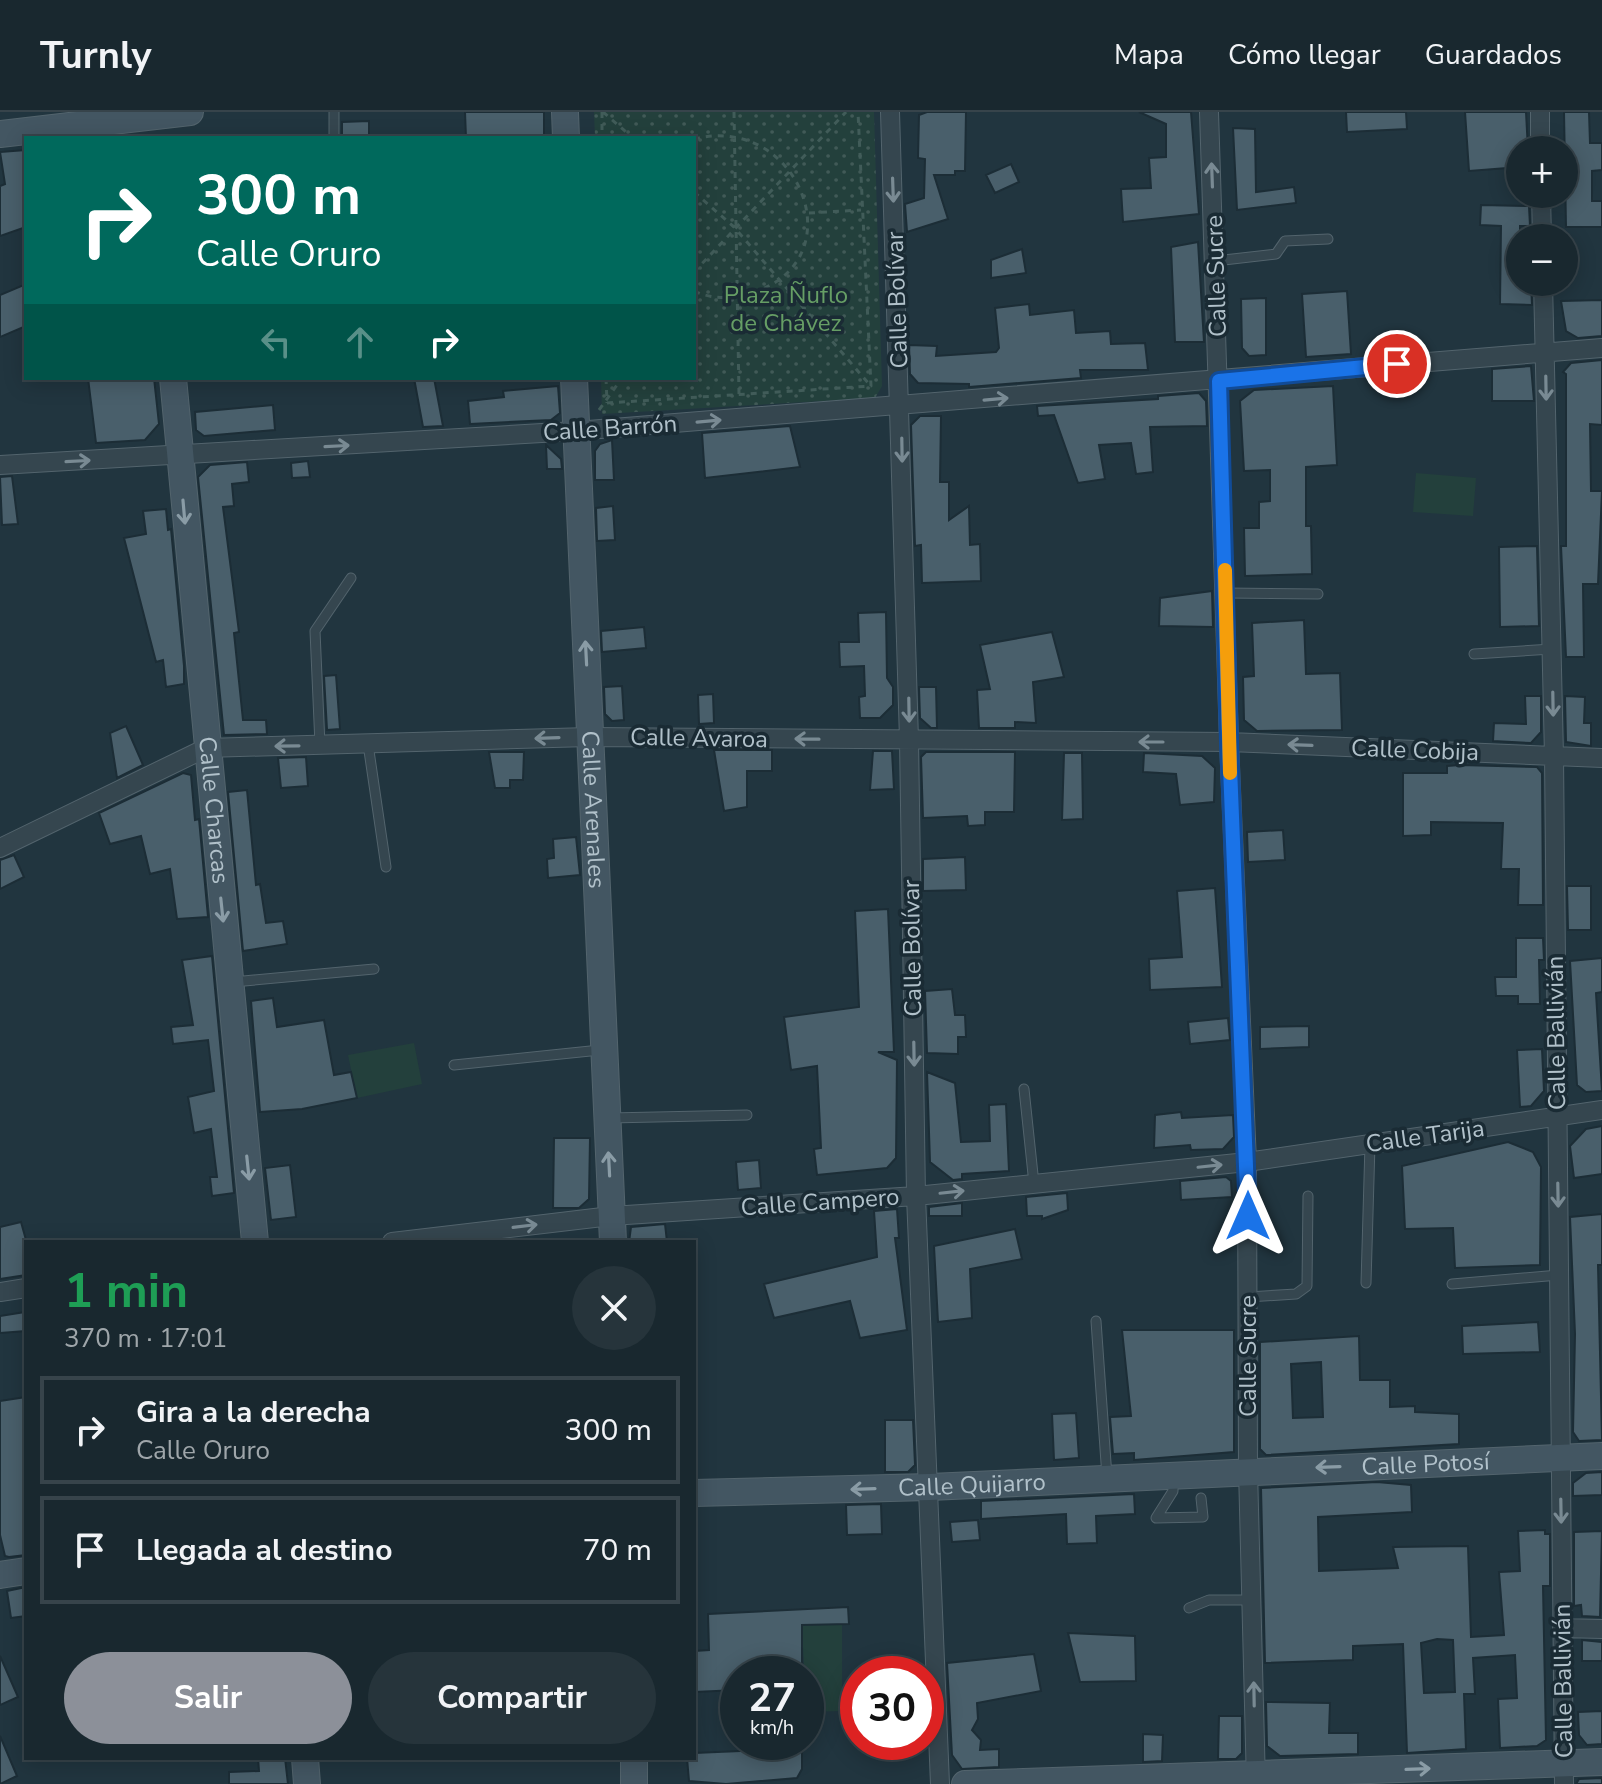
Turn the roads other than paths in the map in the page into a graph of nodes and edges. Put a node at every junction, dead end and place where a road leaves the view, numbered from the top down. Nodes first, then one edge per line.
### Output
1 (190, 112) edge
2 (334, 112) edge
3 (565, 112) edge
4 (890, 112) edge
5 (1209, 112) edge
6 (1540, 112) edge
7 (154, 122) edge
8 (0, 134) edge
9 (334, 136) edge
10 (566, 136) edge
11 (1540, 136) edge
12 (1328, 239) dead end
13 (1215, 261) junction
14 (1543, 296) edge
15 (1602, 348) edge
16 (1545, 350) junction
17 (173, 380) edge
18 (574, 380) edge
19 (1219, 381) junction
20 (901, 406) junction
21 (576, 431) junction
22 (179, 455) junction
23 (0, 465) edge
24 (351, 578) dead end
25 (1225, 593) junction
26 (1318, 594) dead end
27 (1552, 649) junction
28 (1474, 654) dead end
29 (589, 737) junction
30 (909, 740) junction
31 (1229, 742) junction
32 (368, 744) junction
33 (320, 745) junction
34 (206, 748) junction
35 (1554, 756) junction
36 (1602, 758) edge
37 (0, 848) edge
38 (386, 867) dead end
39 (374, 969) dead end
40 (229, 982) junction
41 (604, 1050) junction
42 (454, 1065) dead end
43 (1024, 1089) dead end
44 (1602, 1110) edge
45 (747, 1115) dead end
46 (1557, 1117) junction
47 (607, 1118) junction
48 (1370, 1144) junction
49 (1247, 1162) junction
50 (1034, 1184) junction
51 (916, 1196) junction
52 (1308, 1196) dead end
53 (611, 1216) junction
54 (255, 1240) edge
55 (409, 1240) edge
56 (613, 1240) edge
57 (1559, 1275) junction
58 (1366, 1283) dead end
59 (1452, 1284) dead end
60 (24, 1288) edge
61 (0, 1292) edge
62 (1248, 1297) junction
63 (1096, 1321) dead end
64 (1602, 1456) edge
65 (1560, 1458) junction
66 (1248, 1470) junction
67 (1174, 1474) junction
68 (1107, 1477) junction
69 (930, 1487) junction
70 (696, 1493) edge
71 (1201, 1498) dead end
72 (24, 1571) edge
73 (0, 1575) edge
74 (1252, 1600) junction
75 (1189, 1608) dead end
76 (1562, 1628) junction
77 (1602, 1629) edge
78 (305, 1760) edge
79 (634, 1760) edge
80 (1602, 1762) edge
81 (1564, 1774) edge
82 (1256, 1778) edge
83 (307, 1784) edge
84 (634, 1784) edge
85 (940, 1784) edge
86 (965, 1784) edge

1 - 7 street
2 - 9 lane
3 - 10 street
4 -> 20 street, Calle Bolívar
13 -> 5 street, Calle Sucre
6 - 11 street
7 - 8 street
12 - 13 lane
13 - 19 street, Calle Sucre
14 - 16 street, Calle Ballivián
15 - 16 street, Calle Barrón
16 - 19 street, Calle Barrón
16 -> 27 street, Calle Ballivián
17 - 22 street, Calle Charcas
18 - 21 street, Calle Arenales
20 -> 19 street, Calle Barrón
19 - 25 street, Calle Sucre
21 -> 20 street, Calle Barrón
20 -> 30 street, Calle Bolívar
22 -> 21 street, Calle Barrón
29 -> 21 street, Calle Arenales
23 -> 22 street, Calle Barrón
22 -> 34 street, Calle Charcas
24 - 33 lane
25 - 26 lane
25 - 31 street, Calle Sucre
27 - 28 lane
27 -> 35 street, Calle Ballivián
30 -> 29 street, Calle Avaroa
29 -> 32 street, Calle Avaroa
29 - 41 street, Calle Arenales
31 -> 30 street, Calle Avaroa
30 -> 51 street, Calle Bolívar
35 -> 31 street, Calle Cobija
31 - 49 street, Calle Sucre
32 - 33 street, Calle Avaroa
32 - 38 lane
33 -> 34 street, Calle Avaroa
34 - 37 street, Calle Avaroa
34 -> 40 street, Calle Charcas
35 - 36 street, Calle Cobija
35 - 46 street, Calle Ballivián
39 - 40 lane
40 -> 54 street, Calle Charcas
41 - 42 lane
41 - 47 street, Calle Arenales
43 - 50 lane
44 - 46 street, Calle Tarija
45 - 47 lane
46 - 48 street, Calle Tarija
46 -> 57 street, Calle Ballivián
53 -> 47 street, Calle Arenales
48 - 49 street, Calle Tarija
48 - 58 lane
50 -> 49 street, Calle Campero
49 - 62 street, Calle Sucre
51 -> 50 street, Calle Campero
51 - 53 street, Calle Campero
51 - 69 street, Calle Bolívar
52 - 62 lane
55 -> 53 street, Calle Campero
53 - 56 street, Calle Arenales
57 - 59 lane
57 - 65 street, Calle Ballivián
60 - 61 street
62 - 66 street, Calle Sucre
63 - 68 lane
64 - 65 street, Calle Potosí
65 -> 66 street, Calle Potosí
65 -> 76 street, Calle Ballivián
66 - 67 street, Calle Quijarro
66 - 74 street, Calle Sucre
67 - 68 street, Calle Quijarro
67 - 71 lane
68 - 69 street, Calle Quijarro
69 -> 70 street, Calle Quijarro
69 - 85 street, Calle Bolívar
72 - 73 street
74 - 75 lane
82 -> 74 street, Calle Sucre
76 - 77 street
76 - 81 street, Calle Ballivián
78 - 83 street
79 - 84 street
80 - 81 street
82 -> 81 street
82 - 86 street

